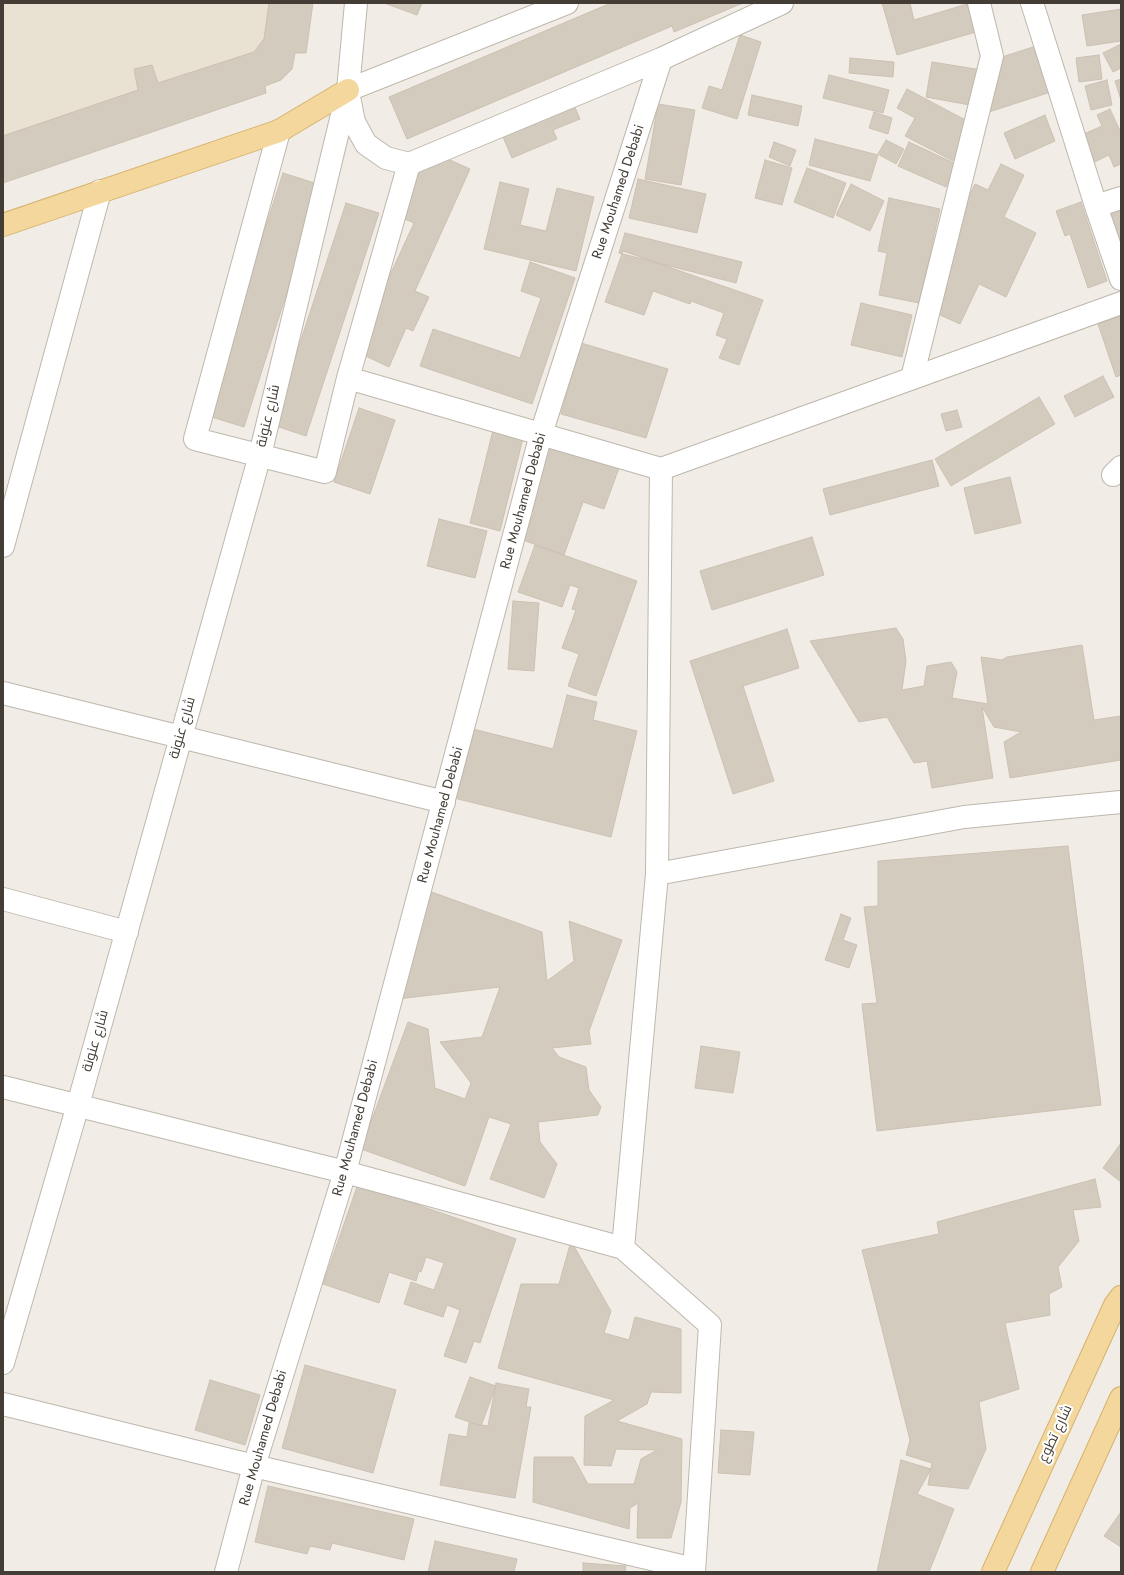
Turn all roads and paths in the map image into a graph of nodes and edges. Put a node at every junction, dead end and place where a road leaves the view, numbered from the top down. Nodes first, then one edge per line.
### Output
1 (356, 3) edge
2 (567, 3) edge
3 (782, 3) edge
4 (979, 3) edge
5 (1032, 3) edge
6 (661, 59) junction
7 (348, 90) junction
8 (279, 131) junction
9 (409, 164) junction
10 (100, 191) junction
11 (1121, 198) edge
12 (1096, 206) junction
13 (3, 225) edge
14 (1121, 279) edge
15 (1121, 303) edge
16 (348, 378) junction
17 (912, 378) junction
18 (541, 434) junction
19 (260, 455) junction
20 (661, 469) junction
21 (3, 546) edge
22 (3, 693) edge
23 (180, 736) junction
24 (444, 802) junction
25 (1121, 802) edge
26 (658, 874) junction
27 (3, 899) edge
28 (126, 932) junction
29 (3, 1087) edge
30 (78, 1105) junction
31 (345, 1172) junction
32 (623, 1248) junction
33 (1121, 1297) edge
34 (3, 1364) edge
35 (1121, 1398) edge
36 (3, 1404) edge
37 (254, 1466) junction
38 (694, 1571) edge
39 (226, 1572) edge
40 (993, 1572) edge
41 (1042, 1572) edge

1 - 7 street
2 - 7 street
3 - 6 street
4 - 17 street
5 - 12 street
6 - 9 street
6 - 18 street, Rue Mouhamed Debabi
7 - 8 main road
7 - 9 street
7 - 19 street, شارع عنونة
8 - 10 main road
8 - 19 street
9 - 16 street
10 - 13 main road
10 - 21 street
11 - 12 street
12 - 14 street
15 - 17 street
16 - 18 street
16 - 19 street
17 - 20 street
18 - 20 street
18 - 24 street, Rue Mouhamed Debabi
19 - 23 street, شارع عنونة
20 - 26 street
22 - 23 street
23 - 24 street
23 - 28 street, شارع عنونة
24 - 31 street, Rue Mouhamed Debabi
25 - 26 street
26 - 32 street
27 - 28 street
28 - 30 street, شارع عنونة
29 - 30 street
30 - 31 street
30 - 34 street, شارع عنونة
31 - 32 street
31 - 37 street, Rue Mouhamed Debabi
32 - 38 street
33 - 40 main road, شارع تطوع
35 - 41 main road
36 - 37 street
37 - 38 street
37 - 39 street, Rue Mouhamed Debabi

